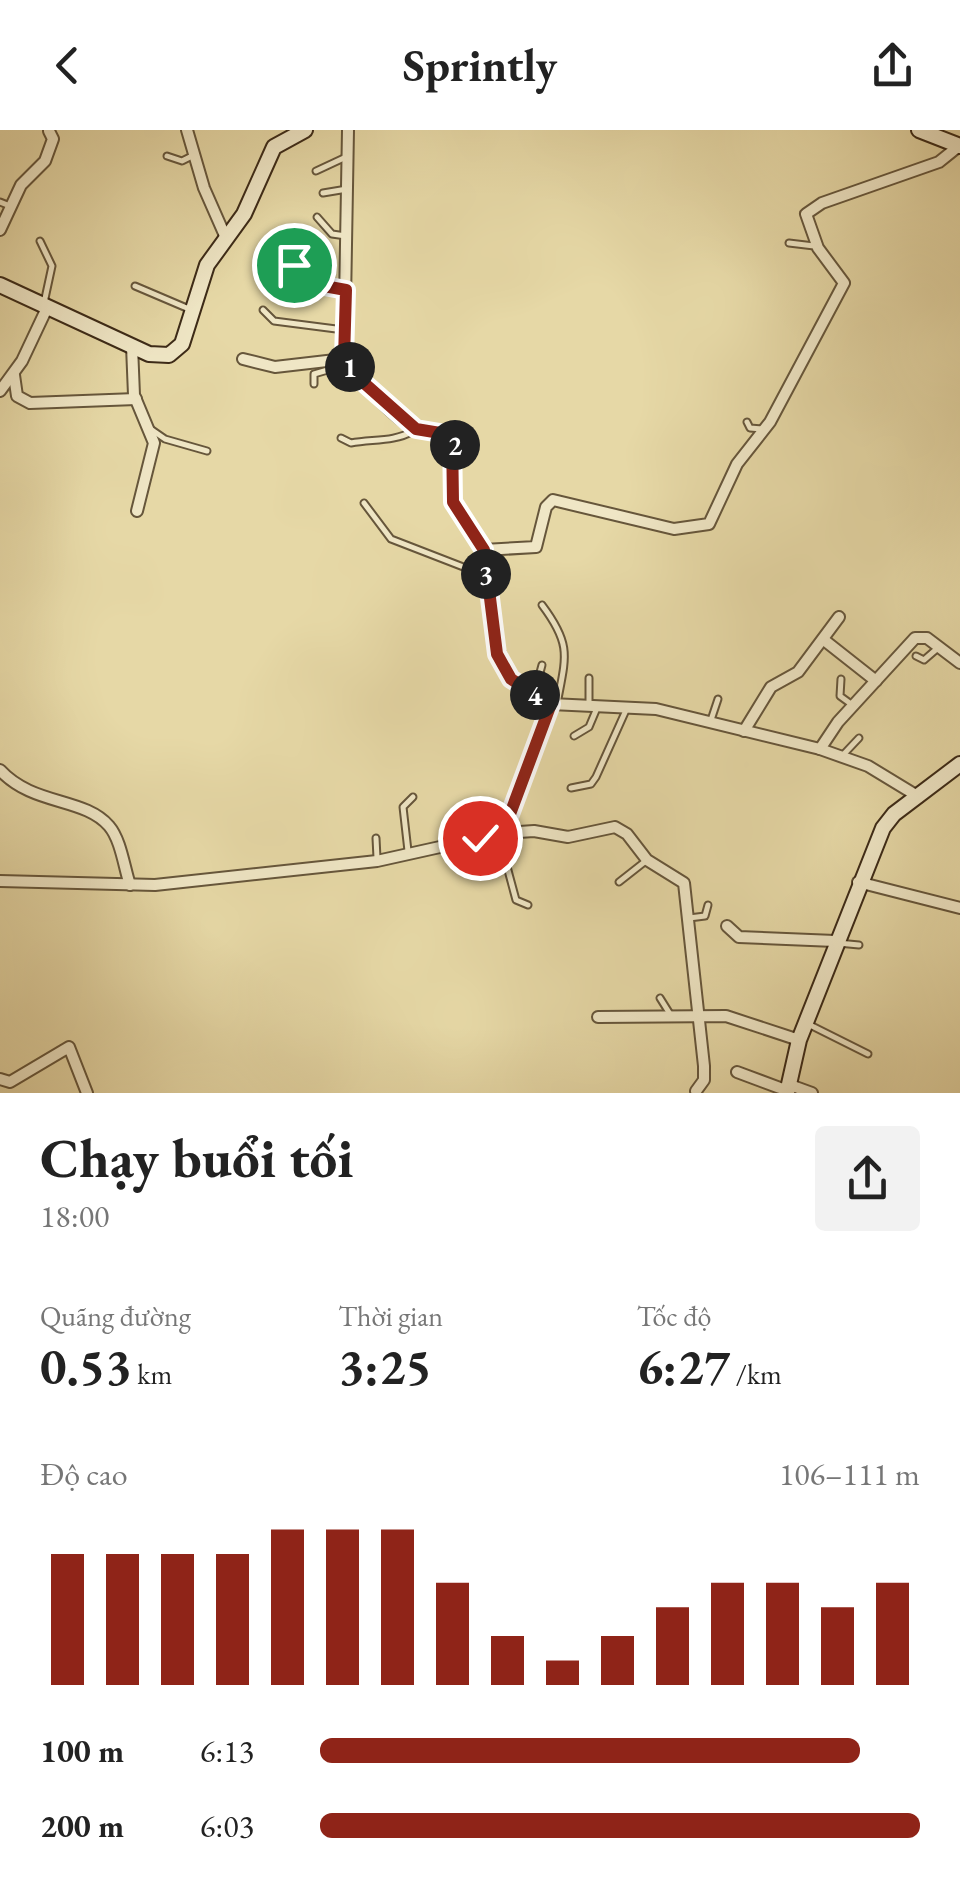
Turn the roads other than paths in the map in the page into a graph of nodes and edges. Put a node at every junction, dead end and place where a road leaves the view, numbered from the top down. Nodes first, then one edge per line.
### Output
1 (49, 130) edge
2 (187, 130) edge
3 (348, 130) edge
4 (920, 130) edge
5 (293, 132) edge
6 (960, 146) edge
7 (194, 154) junction
8 (167, 156) dead end
9 (348, 156) junction
10 (316, 171) dead end
11 (350, 189) junction
12 (323, 192) dead end
13 (5, 204) edge
14 (317, 217) dead end
15 (0, 230) edge
16 (349, 236) junction
17 (226, 238) junction
18 (40, 241) dead end
19 (789, 243) dead end
20 (817, 245) junction
21 (294, 265) dead end
22 (0, 285) edge
23 (136, 286) dead end
24 (346, 290) junction
25 (45, 307) junction
26 (192, 310) junction
27 (263, 310) dead end
28 (344, 330) junction
29 (132, 346) junction
30 (243, 359) dead end
31 (346, 362) junction
32 (14, 374) junction
33 (314, 384) dead end
34 (0, 391) edge
35 (136, 399) junction
36 (747, 422) dead end
37 (150, 428) junction
38 (416, 429) junction
39 (766, 430) junction
40 (341, 438) dead end
41 (207, 451) dead end
42 (364, 503) dead end
43 (137, 510) dead end
44 (484, 550) junction
45 (486, 576) junction
46 (542, 604) dead end
47 (839, 617) dead end
48 (824, 640) junction
49 (939, 647) junction
50 (916, 656) dead end
51 (960, 663) edge
52 (542, 665) dead end
53 (590, 678) dead end
54 (841, 679) dead end
55 (876, 681) junction
56 (534, 694) junction
57 (718, 699) dead end
58 (554, 704) junction
59 (594, 705) junction
60 (854, 705) junction
61 (629, 706) junction
62 (710, 723) junction
63 (744, 731) junction
64 (574, 736) dead end
65 (859, 738) dead end
66 (820, 749) junction
67 (842, 756) junction
68 (960, 764) edge
69 (0, 770) edge
70 (900, 786) junction
71 (571, 788) dead end
72 (413, 797) dead end
73 (920, 798) junction
74 (471, 811) dead end
75 (894, 814) junction
76 (500, 833) junction
77 (376, 838) dead end
78 (480, 838) junction
79 (407, 854) junction
80 (646, 860) junction
81 (377, 861) junction
82 (0, 881) edge
83 (620, 882) dead end
84 (858, 882) junction
85 (130, 884) junction
86 (528, 905) dead end
87 (708, 905) dead end
88 (960, 908) edge
89 (689, 918) junction
90 (727, 926) dead end
91 (835, 942) junction
92 (859, 945) dead end
93 (660, 998) dead end
94 (598, 1016) dead end
95 (697, 1016) junction
96 (670, 1017) junction
97 (805, 1022) junction
98 (799, 1040) junction
99 (868, 1054) dead end
100 (738, 1072) dead end
101 (0, 1079) edge
102 (788, 1090) edge
103 (696, 1091) edge
104 (86, 1093) edge
105 (812, 1093) edge

1 - 13 street
2 - 7 street
3 - 9 street
4 - 6 street
5 - 17 street
6 - 20 street
7 - 8 lane
7 - 17 street
9 - 10 lane
9 - 11 street
11 - 12 lane
11 - 16 street
13 - 15 street
14 - 16 lane
16 - 24 street
17 - 26 street
18 - 25 lane
19 - 20 lane
20 - 39 street
21 - 24 lane
22 - 25 street
23 - 26 lane
24 - 28 street
25 - 29 street
25 - 32 street
26 - 29 street
27 - 28 lane
28 - 31 street
29 - 35 street
30 - 31 street
31 - 33 lane
31 - 38 street
32 - 34 street
32 - 35 street
35 - 37 street
36 - 39 lane
37 - 41 lane
37 - 43 street
38 - 40 lane
38 - 44 street
39 - 44 street
42 - 45 lane
44 - 45 street
45 - 56 street
46 - 58 lane
47 - 48 street
48 - 55 street
48 - 63 street
49 - 50 lane
49 - 51 street
49 - 55 street
52 - 56 lane
53 - 59 lane
54 - 60 lane
55 - 60 street
56 - 58 street
57 - 62 lane
58 - 59 street
58 - 76 street
59 - 61 street
59 - 64 lane
60 - 66 street
61 - 62 street
61 - 71 lane
62 - 63 street
63 - 66 street
65 - 67 lane
66 - 67 street
67 - 70 street
68 - 73 street
69 - 85 street
70 - 73 street
70 - 75 street
72 - 79 lane
73 - 75 street
74 - 78 lane
75 - 84 street
76 - 78 street
76 - 80 street
76 - 86 lane
77 - 81 lane
78 - 79 street
79 - 81 street
80 - 83 lane
80 - 89 street
81 - 85 street
82 - 85 street
84 - 88 street
84 - 91 street
87 - 89 lane
89 - 95 street
90 - 91 street
91 - 92 lane
91 - 97 street
93 - 96 lane
94 - 96 street
95 - 96 street
95 - 98 street
95 - 103 street
97 - 98 street
97 - 99 lane
98 - 102 street
100 - 102 street
101 - 104 street
102 - 105 street

